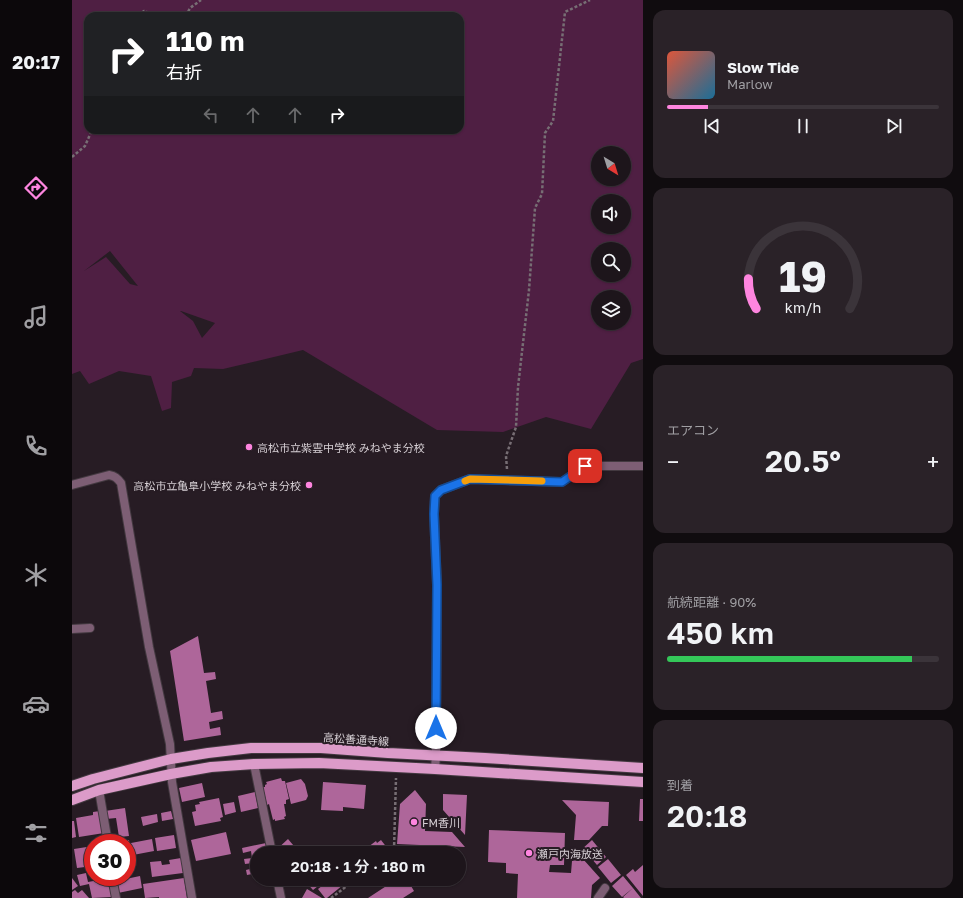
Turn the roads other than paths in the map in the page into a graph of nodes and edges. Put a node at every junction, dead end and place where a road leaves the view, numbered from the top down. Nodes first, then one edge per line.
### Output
1 (643, 466) edge
2 (72, 485) edge
3 (90, 628) dead end
4 (72, 629) edge
5 (436, 755) junction
6 (171, 759) junction
7 (254, 764) junction
8 (643, 768) edge
9 (434, 769) junction
10 (171, 774) junction
11 (643, 782) edge
12 (72, 786) edge
13 (99, 790) junction
14 (72, 800) edge
15 (107, 834) edge
16 (271, 846) edge
17 (114, 886) edge
18 (279, 886) edge
19 (605, 888) dead end
20 (116, 898) edge
21 (192, 898) edge
22 (281, 898) edge
23 (598, 898) edge

1 - 5 street
2 - 6 street
3 - 4 street
5 - 6 main road, 高松善通寺線
5 - 8 main road, 高松善通寺線
5 - 9 street
6 - 10 street
6 - 12 main road, 高松善通寺線
7 - 9 main road
7 - 10 main road
7 - 16 street
9 - 11 main road
10 - 13 main road
10 - 21 street
13 - 14 main road
13 - 15 street
17 - 20 street
18 - 22 street
19 - 23 street

